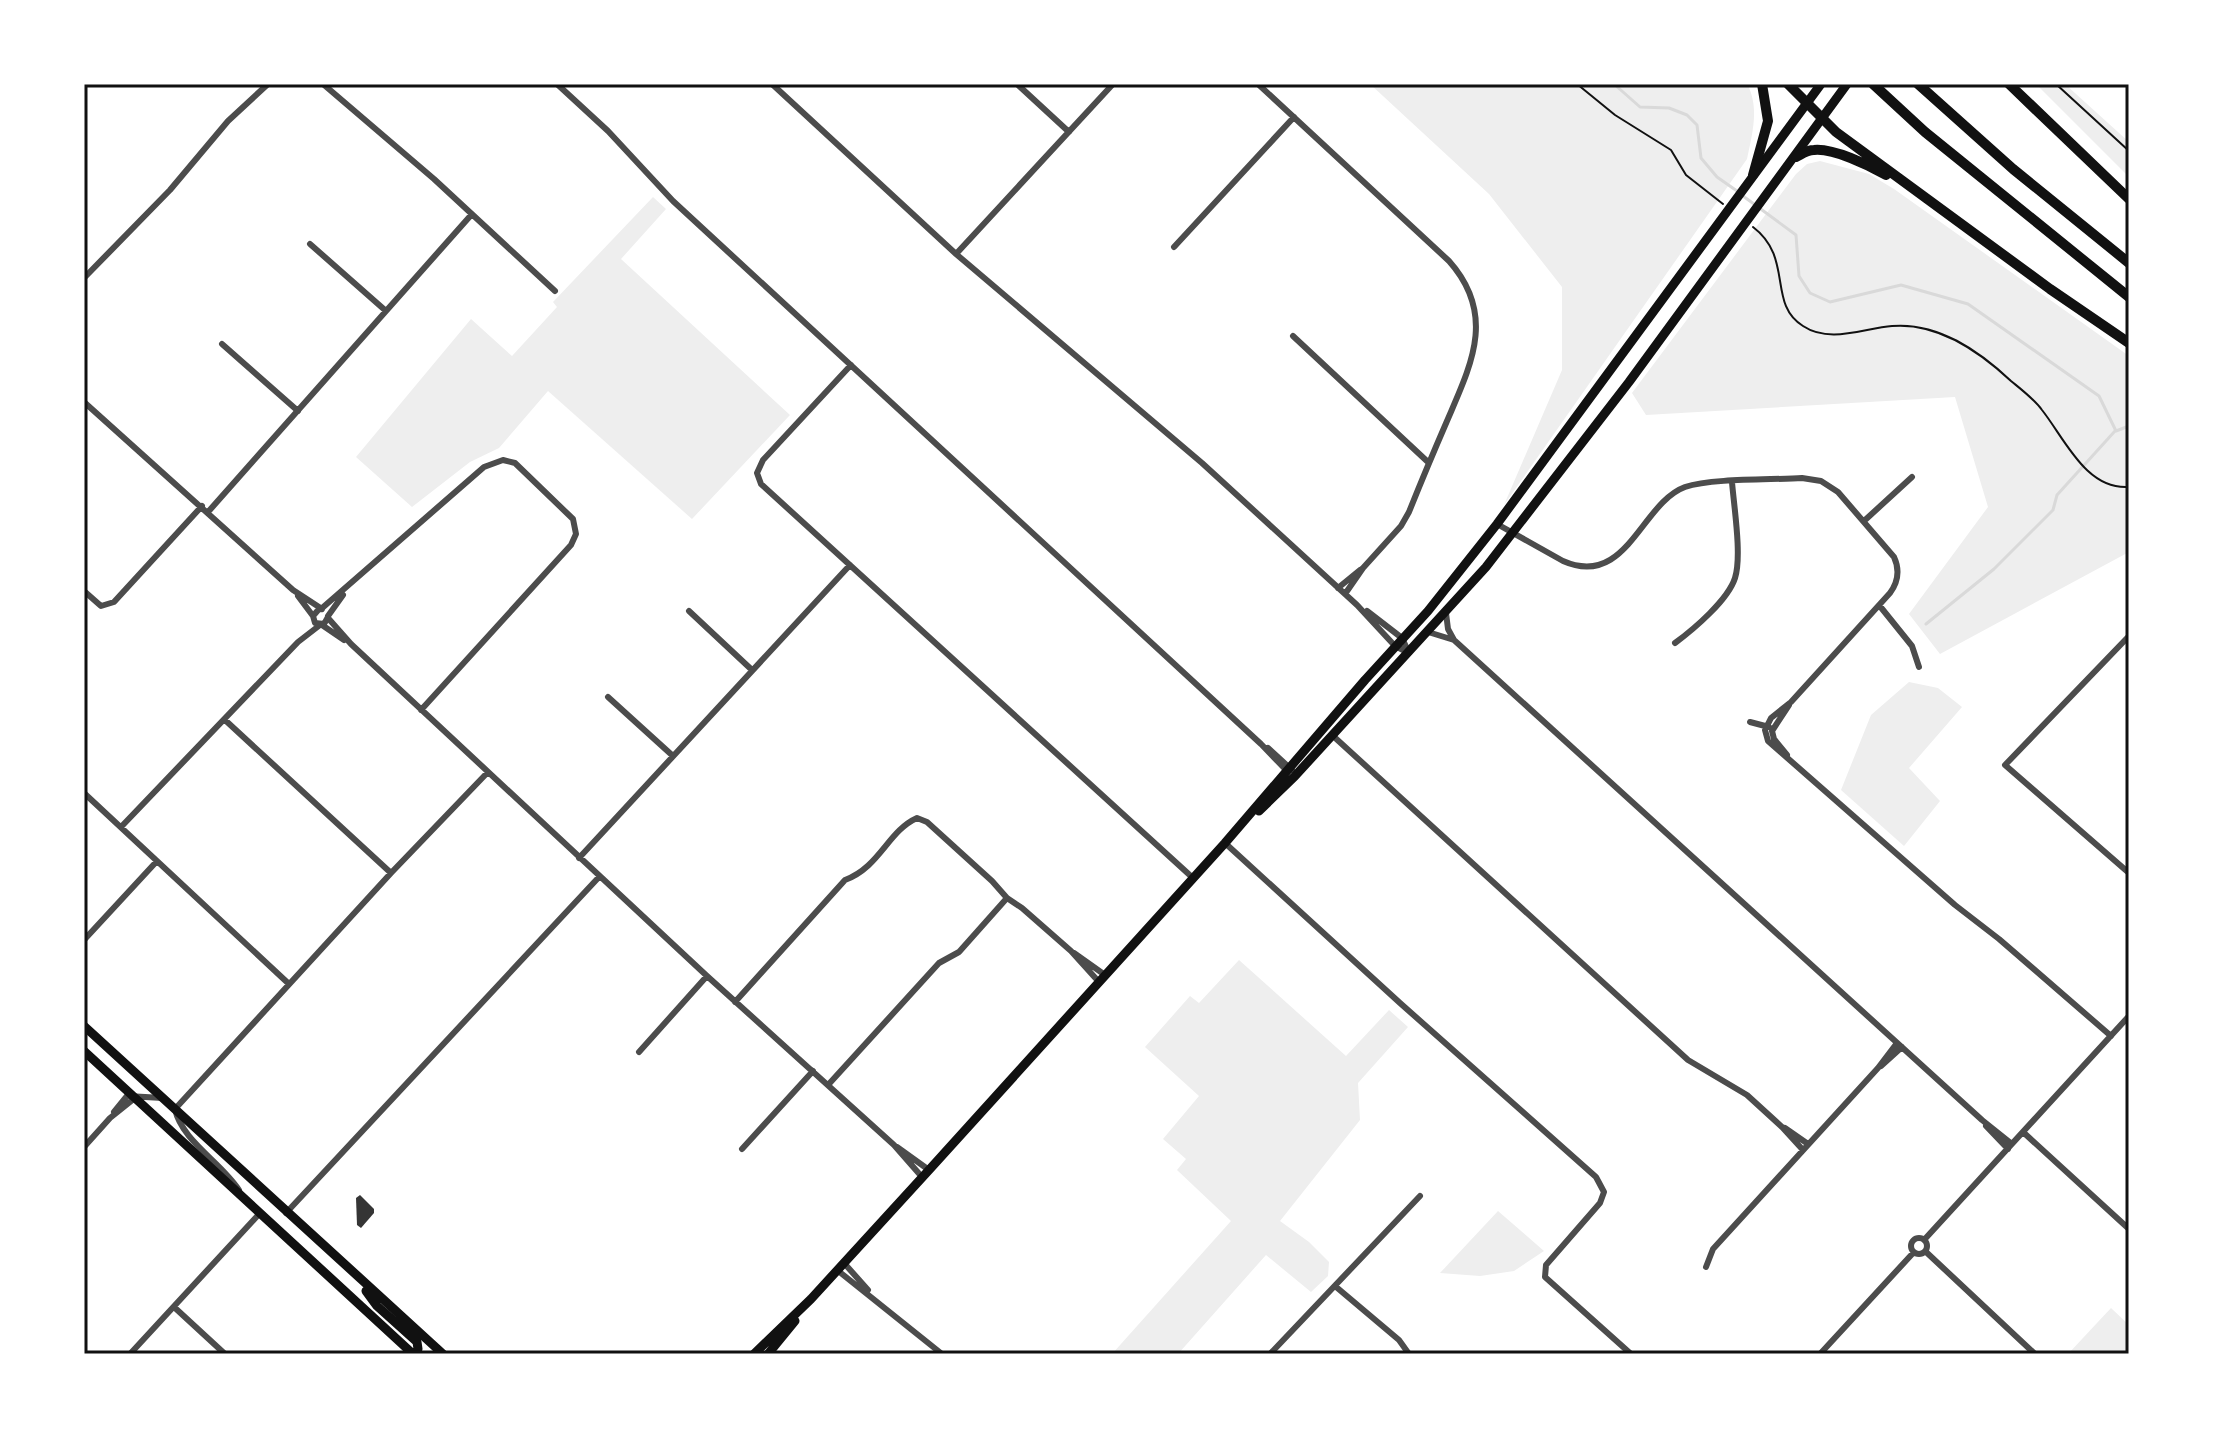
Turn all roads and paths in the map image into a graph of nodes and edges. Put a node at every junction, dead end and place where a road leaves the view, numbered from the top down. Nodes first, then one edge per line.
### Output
1 (268, 84) edge
2 (323, 84) edge
3 (557, 84) edge
4 (772, 84) edge
5 (1017, 84) edge
6 (1113, 84) edge
7 (1258, 84) edge
8 (1577, 84) edge
9 (1762, 84) edge
10 (1788, 84) edge
11 (1821, 84) edge
12 (1847, 84) edge
13 (1873, 84) edge
14 (1918, 84) edge
15 (2009, 84) edge
16 (2056, 84) edge
17 (1805, 104) junction
18 (1294, 117) junction
19 (1823, 120) junction
20 (1069, 132) junction
21 (2129, 151) edge
22 (1796, 157) junction
23 (1753, 175) junction
24 (1926, 198) junction
25 (2129, 199) edge
26 (1725, 205) dead end
27 (472, 214) junction
28 (1750, 224) dead end
29 (310, 244) dead end
30 (1174, 247) dead end
31 (956, 254) junction
32 (2129, 263) edge
33 (84, 278) edge
34 (555, 291) dead end
35 (2129, 297) edge
36 (386, 311) junction
37 (1293, 336) dead end
38 (2129, 343) edge
39 (222, 344) dead end
40 (851, 365) junction
41 (84, 402) edge
42 (298, 411) junction
43 (1429, 463) junction
44 (1912, 477) dead end
45 (1732, 482) junction
46 (2129, 487) edge
47 (202, 506) junction
48 (208, 512) junction
49 (1864, 521) junction
50 (1497, 524) junction
51 (1513, 533) junction
52 (850, 565) junction
53 (1363, 568) junction
54 (1338, 588) junction
55 (347, 589) junction
56 (293, 590) junction
57 (84, 591) edge
58 (1345, 594) junction
59 (1879, 605) junction
60 (320, 609) junction
61 (689, 611) dead end
62 (1446, 613) junction
63 (313, 617) junction
64 (328, 617) junction
65 (321, 625) junction
66 (1428, 632) junction
67 (2129, 636) edge
68 (1454, 640) junction
69 (298, 642) junction
70 (1398, 642) junction
71 (1675, 643) dead end
72 (351, 644) junction
73 (1409, 653) junction
74 (1919, 667) dead end
75 (752, 670) junction
76 (608, 697) dead end
77 (421, 710) junction
78 (225, 720) junction
79 (1750, 722) dead end
80 (1324, 727) junction
81 (1769, 728) junction
82 (1332, 735) junction
83 (673, 756) junction
84 (1290, 771) junction
85 (488, 772) junction
86 (84, 793) edge
87 (121, 827) junction
88 (1225, 843) junction
89 (579, 858) junction
90 (157, 861) junction
91 (391, 873) junction
92 (2129, 873) edge
93 (599, 877) junction
94 (1193, 878) junction
95 (1007, 898) junction
96 (84, 940) edge
97 (707, 976) junction
98 (1102, 979) junction
99 (289, 984) junction
100 (735, 1002) junction
101 (2129, 1016) edge
102 (84, 1026) edge
103 (2111, 1036) junction
104 (1899, 1045) junction
105 (84, 1051) edge
106 (639, 1052) dead end
107 (813, 1071) junction
108 (828, 1085) junction
109 (133, 1096) junction
110 (163, 1098) junction
111 (175, 1109) junction
112 (2023, 1132) junction
113 (2010, 1146) junction
114 (84, 1147) edge
115 (1806, 1147) junction
116 (742, 1149) dead end
117 (926, 1173) junction
118 (1420, 1196) dead end
119 (246, 1200) junction
120 (260, 1213) junction
121 (286, 1213) junction
122 (2129, 1229) edge
123 (1924, 1240) junction
124 (1925, 1251) junction
125 (1914, 1252) junction
126 (840, 1267) junction
127 (1706, 1267) dead end
128 (355, 1276) junction
129 (1335, 1286) junction
130 (811, 1299) junction
131 (174, 1307) junction
132 (130, 1354) edge
133 (225, 1354) edge
134 (414, 1354) edge
135 (443, 1354) edge
136 (754, 1354) edge
137 (768, 1354) edge
138 (942, 1354) edge
139 (1270, 1354) edge
140 (1409, 1354) edge
141 (1631, 1354) edge
142 (1820, 1354) edge
143 (2035, 1354) edge

1 - 33 street
2 - 27 street
3 - 40 street
4 - 31 street
5 - 20 street
6 - 20 street
7 - 18 street
8 - 26 path
9 - 23 highway
10 - 17 highway
11 - 17 main road
12 - 19 main road
13 - 35 highway
14 - 32 highway
15 - 25 highway
16 - 21 path
17 - 19 highway
17 - 23 main road
18 - 30 street
18 - 43 street
19 - 22 main road
19 - 24 highway
20 - 31 street
22 - 24 highway
22 - 51 main road
23 - 50 main road
24 - 38 highway
27 - 34 street
27 - 36 street
28 - 46 path
29 - 36 street
31 - 54 street
36 - 42 street
37 - 43 street
39 - 42 street
40 - 52 street
40 - 84 street
41 - 47 street
42 - 48 street
43 - 53 street
44 - 49 street
45 - 49 street
45 - 51 street
45 - 71 street
47 - 48 street
47 - 57 street
48 - 56 street
49 - 59 street
50 - 51 street
50 - 70 main road
51 - 62 main road
52 - 75 street
52 - 94 street
53 - 54 street
53 - 58 street
54 - 58 street
55 - 60 street
55 - 64 street
55 - 77 street
56 - 60 street
56 - 63 street
58 - 70 street
59 - 74 street
59 - 81 street
60 - 63 street
60 - 64 street
61 - 75 street
62 - 66 main road
62 - 68 street
63 - 65 street
63 - 69 street
64 - 65 street
64 - 72 street
65 - 69 street
65 - 72 street
66 - 68 street
66 - 73 main road
67 - 92 street
68 - 104 street
69 - 78 street
70 - 73 street
70 - 80 main road
72 - 77 street
73 - 82 main road
75 - 83 street
76 - 83 street
77 - 85 street
78 - 87 street
78 - 91 street
79 - 81 street
80 - 82 street
80 - 84 main road
81 - 103 street
82 - 84 main road
82 - 115 street
83 - 89 street
84 - 88 main road
85 - 89 street
85 - 91 street
86 - 87 street
87 - 90 street
88 - 94 main road
88 - 141 street
89 - 93 street
90 - 96 street
90 - 99 street
91 - 99 street
93 - 97 street
93 - 121 street
94 - 98 main road
95 - 98 street
95 - 100 street
95 - 108 street
97 - 100 street
97 - 106 street
98 - 117 main road
99 - 111 street
100 - 107 street
101 - 103 street
102 - 110 main road
103 - 112 street
104 - 113 street
104 - 115 street
105 - 109 main road
107 - 108 street
107 - 116 street
108 - 117 street
109 - 110 street
109 - 114 street
109 - 119 main road
110 - 111 main road
111 - 119 street
111 - 121 main road
112 - 113 street
112 - 122 street
113 - 123 street
115 - 127 street
117 - 126 main road
118 - 129 street
119 - 120 main road
120 - 131 street
120 - 134 main road
121 - 128 main road
123 - 124 street
123 - 125 street
124 - 125 street
124 - 143 street
125 - 142 street
126 - 130 main road
126 - 138 street
128 - 134 main road
128 - 135 main road
129 - 139 street
129 - 140 street
130 - 136 main road
130 - 137 main road
131 - 132 street
131 - 133 street

